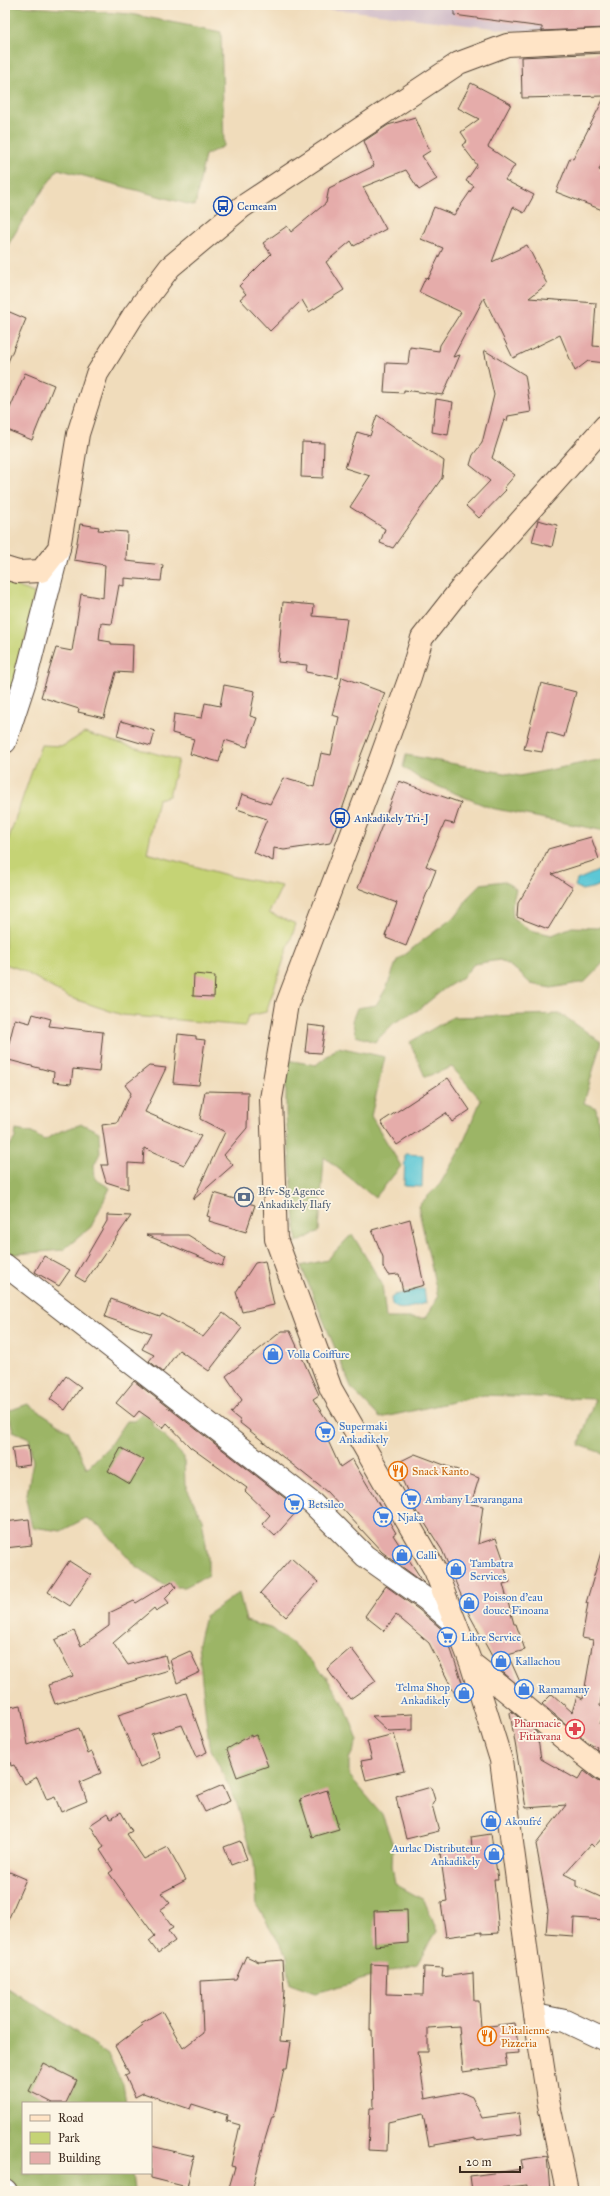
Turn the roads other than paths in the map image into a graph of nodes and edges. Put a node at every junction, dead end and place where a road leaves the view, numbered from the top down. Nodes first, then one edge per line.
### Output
1 (605, 40) edge
2 (605, 426) edge
3 (59, 548) junction
4 (5, 568) edge
5 (5, 742) edge
6 (5, 1265) edge
7 (456, 1625) junction
8 (471, 1663) junction
9 (605, 1771) edge
10 (535, 2015) junction
11 (605, 2040) edge
12 (567, 2191) edge

1 - 3 main road
2 - 7 main road
3 - 4 main road
3 - 5 street
6 - 7 street
7 - 8 main road
8 - 9 main road
8 - 10 main road
10 - 11 street
10 - 12 main road

